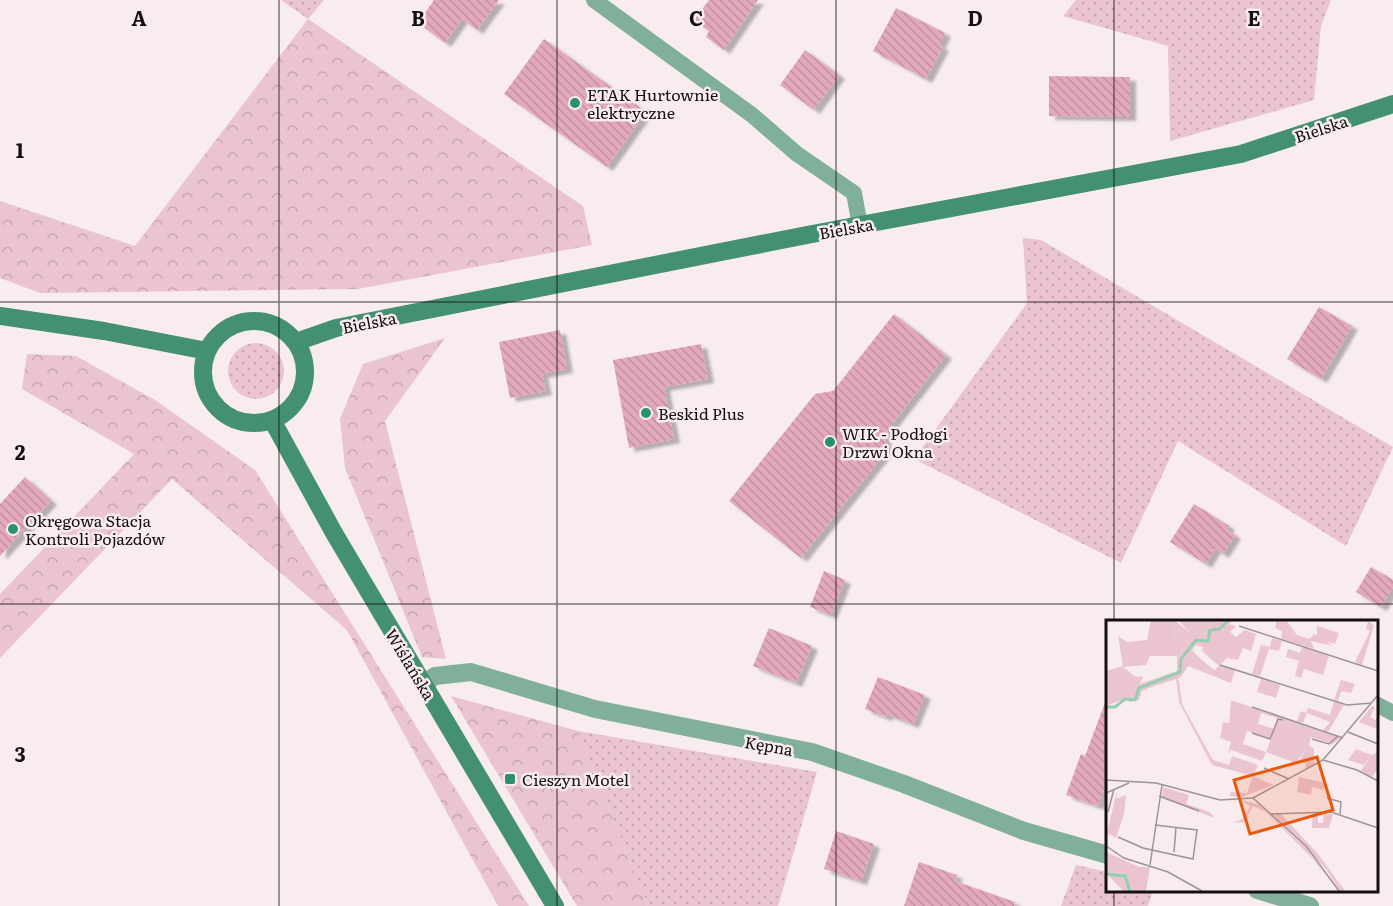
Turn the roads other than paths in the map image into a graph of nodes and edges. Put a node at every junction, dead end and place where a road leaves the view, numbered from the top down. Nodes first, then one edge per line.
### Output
1 (594, 0) edge
2 (1393, 104) edge
3 (860, 226) junction
4 (0, 316) edge
5 (296, 342) junction
6 (207, 351) junction
7 (272, 420) junction
8 (423, 684) junction
9 (1378, 705) edge
10 (1393, 713) edge
11 (1106, 854) edge
12 (1260, 891) edge
13 (555, 906) edge
14 (1310, 906) edge

1 - 3 lane
2 - 3 street, Bielska
3 - 5 street, Bielska
4 - 6 street
5 - 6 street
5 - 7 street
6 - 7 street
7 - 8 street, Wiślańska
8 - 11 street, Kępna
8 - 13 street, Wiślańska
9 - 10 lane
12 - 14 street

